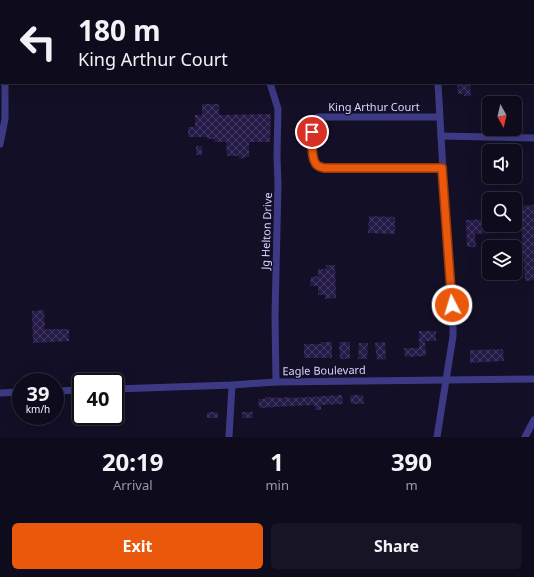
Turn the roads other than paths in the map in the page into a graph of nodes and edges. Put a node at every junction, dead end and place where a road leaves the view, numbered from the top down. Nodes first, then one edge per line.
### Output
1 (5, 84) edge
2 (270, 84) edge
3 (438, 84) edge
4 (440, 117) junction
5 (441, 136) junction
6 (534, 138) edge
7 (0, 144) edge
8 (442, 168) junction
9 (534, 379) edge
10 (445, 380) junction
11 (276, 382) junction
12 (232, 385) junction
13 (124, 389) edge
14 (0, 392) edge
15 (12, 392) edge
16 (534, 420) edge
17 (229, 437) edge
18 (437, 437) edge
19 (525, 437) edge

1 - 7 street
2 - 11 street, Jg Helton Drive
3 - 4 street
4 - 5 street
4 - 8 street, King Arthur Court
5 - 6 street
5 - 8 street
8 - 10 street
9 - 10 street, Eagle Boulevard
10 - 11 street, Eagle Boulevard
10 - 18 street
11 - 12 street, Eagle Boulevard
12 - 13 street, Eagle Boulevard
12 - 17 street
14 - 15 street
16 - 19 street

